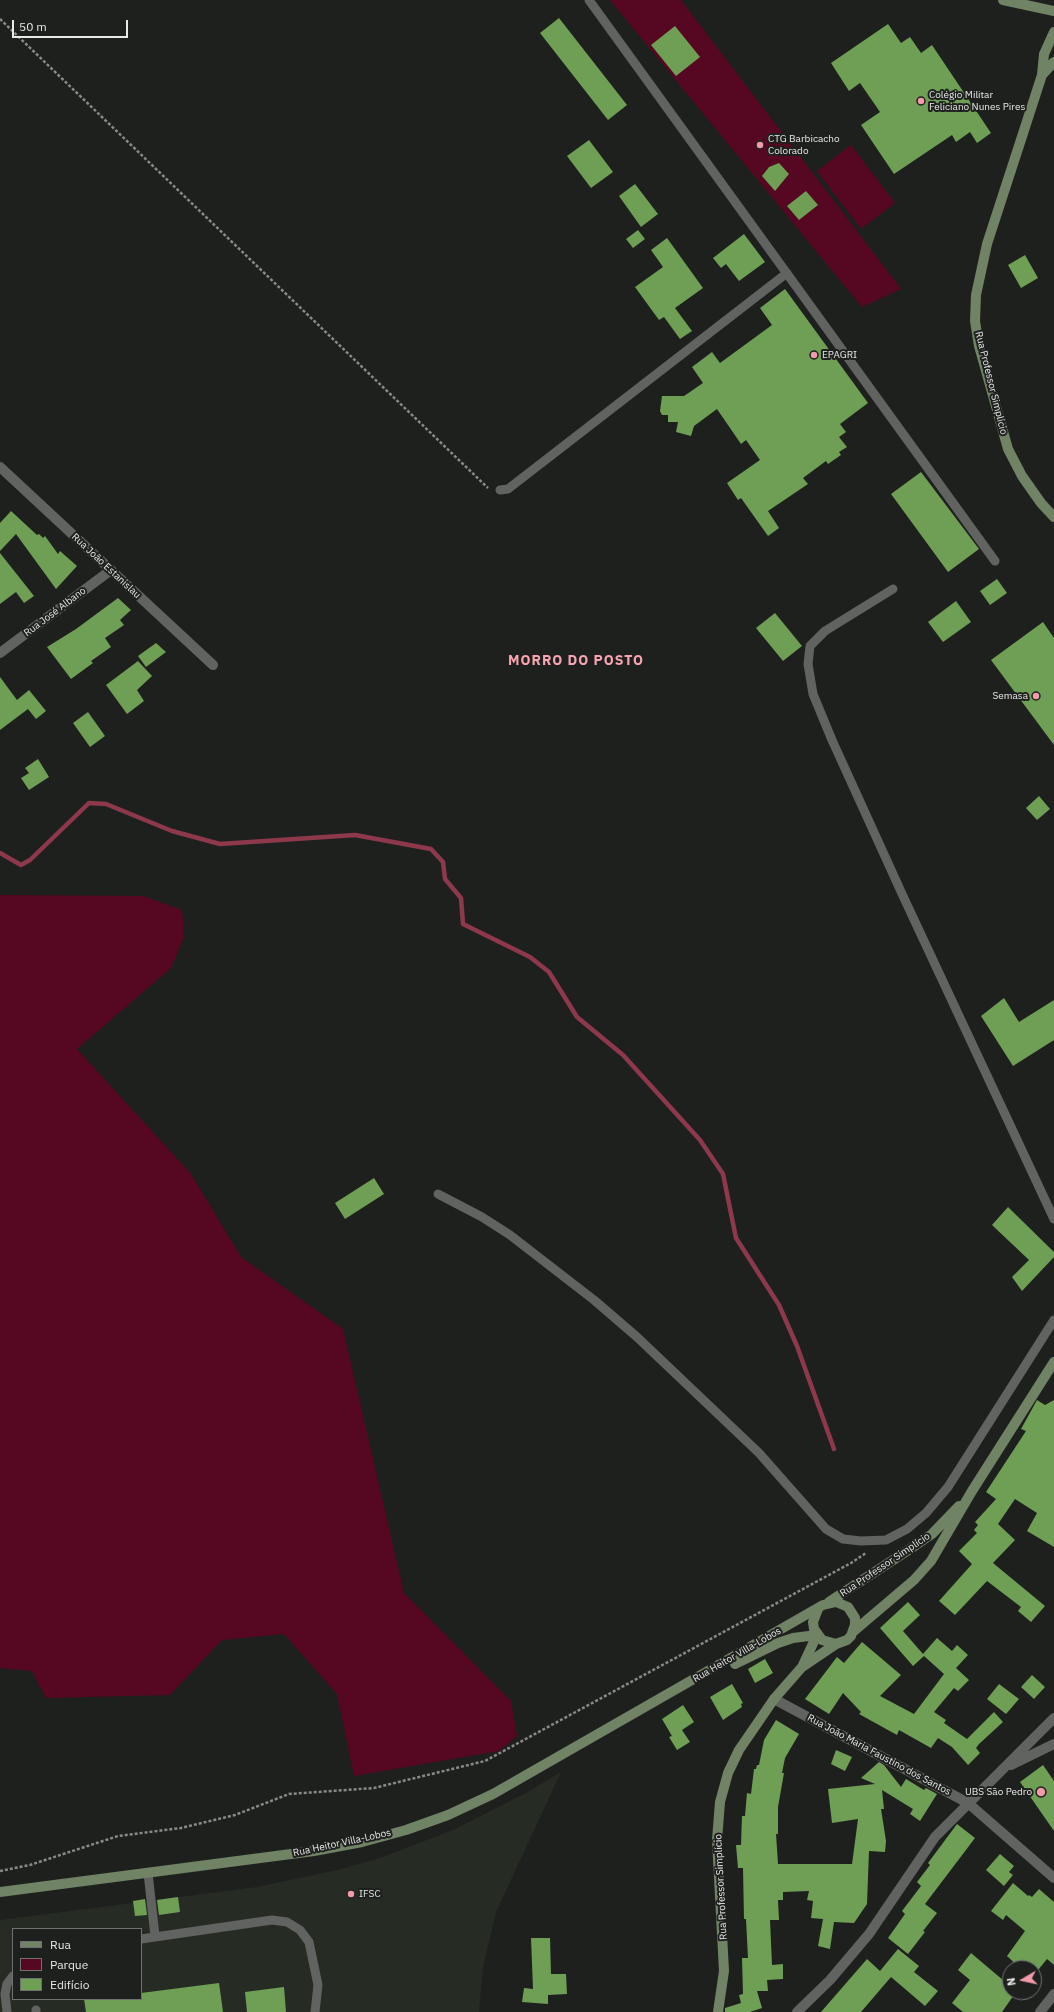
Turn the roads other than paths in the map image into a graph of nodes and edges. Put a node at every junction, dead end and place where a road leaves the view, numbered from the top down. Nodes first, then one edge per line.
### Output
1 (589, 0) edge
2 (1003, 0) edge
3 (1054, 11) edge
4 (1054, 32) edge
5 (1054, 62) edge
6 (1042, 76) junction
7 (787, 273) junction
8 (0, 467) edge
9 (500, 490) road end
10 (1054, 517) edge
11 (996, 561) dead end
12 (111, 570) junction
13 (893, 588) dead end
14 (0, 653) edge
15 (213, 665) dead end
16 (438, 1194) dead end
17 (1054, 1218) edge
18 (1054, 1320) edge
19 (1054, 1362) edge
20 (972, 1491) junction
21 (829, 1602) junction
22 (818, 1609) junction
23 (854, 1631) junction
24 (817, 1635) junction
25 (836, 1644) junction
26 (802, 1666) junction
27 (774, 1699) junction
28 (656, 1702) junction
29 (1054, 1718) edge
30 (1054, 1744) edge
31 (1000, 1771) junction
32 (968, 1802) junction
33 (148, 1873) junction
34 (1054, 1878) edge
35 (0, 1892) edge
36 (155, 1936) junction
37 (142, 1939) edge
38 (12, 1977) edge
39 (1054, 1994) edge
40 (7, 2012) edge
41 (315, 2012) edge
42 (718, 2012) edge
43 (797, 2012) edge
44 (1040, 2012) edge

1 - 7 lane
2 - 3 street
4 - 6 street, Rua Professor Simplício
5 - 6 street, Rua Professor Simplício
6 - 10 street, Rua Professor Simplício
7 - 9 lane
7 - 11 lane
8 - 12 street, Rua João Estanislau
12 - 14 street, Rua José Albano
12 - 15 street, Rua João Estanislau
13 - 17 lane
16 - 18 lane
19 - 20 street, Rua Professor Simplício
20 - 21 street, Rua Professor Simplício
20 - 23 street, Rua Professor Simplício
21 - 22 street
21 - 23 street
22 - 24 street
22 - 28 street, Rua Heitor Villa-Lobos
23 - 25 street
24 - 25 street
24 - 26 street, Rua Professor Simplício
24 - 28 street, Rua Heitor Villa-Lobos
25 - 26 street, Rua Professor Simplício
26 - 27 street, Rua Professor Simplício
27 - 32 street, Rua João Maria Faustino dos Santos
27 - 42 street, Rua Professor Simplício
28 - 33 street, Rua Heitor Villa-Lobos
29 - 31 street
30 - 31 street
31 - 32 street
32 - 34 street, Rua João Maria Faustino dos Santos
32 - 43 street
33 - 35 street, Rua Heitor Villa-Lobos
33 - 36 lane
36 - 37 lane
36 - 41 lane
38 - 40 lane
39 - 44 street

